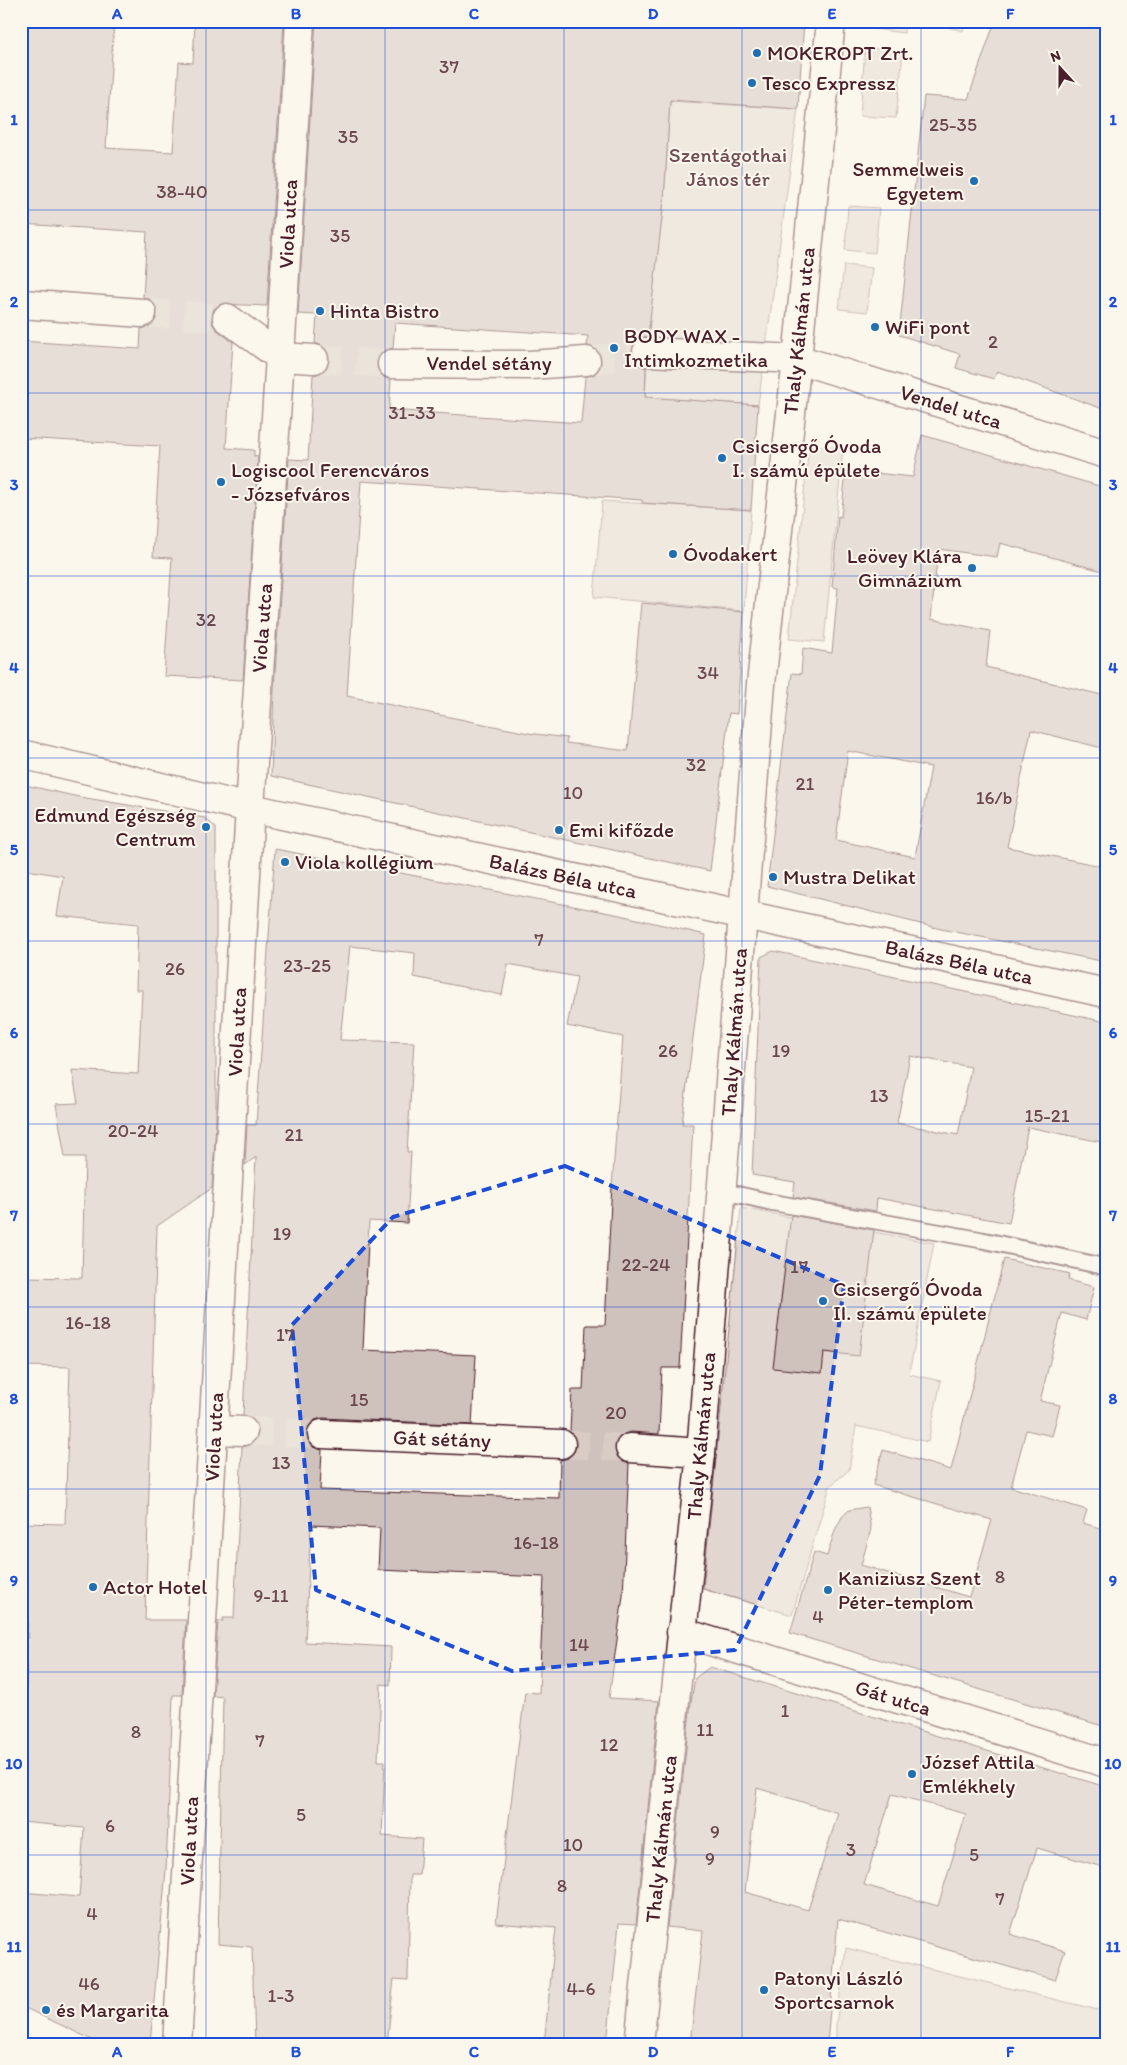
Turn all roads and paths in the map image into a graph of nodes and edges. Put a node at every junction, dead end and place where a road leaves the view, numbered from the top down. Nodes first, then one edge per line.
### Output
1 (300, 21) edge
2 (831, 21) edge
3 (21, 304) edge
4 (142, 313) tunnel mouth
5 (227, 318) tunnel mouth
6 (647, 352) tunnel mouth
7 (280, 357) junction
8 (314, 359) tunnel mouth
9 (797, 359) junction
10 (586, 361) tunnel mouth
11 (392, 364) tunnel mouth
12 (1106, 454) edge
13 (21, 754) edge
14 (250, 808) junction
15 (743, 916) junction
16 (1106, 993) edge
17 (722, 1191) junction
18 (1106, 1267) edge
19 (214, 1430) junction
20 (243, 1431) tunnel mouth
21 (322, 1434) tunnel mouth
22 (561, 1444) tunnel mouth
23 (630, 1448) tunnel mouth
24 (701, 1453) junction
25 (681, 1632) junction
26 (1106, 1763) edge
27 (177, 2044) edge
28 (639, 2044) edge

1 - 7 street, Viola utca
2 - 9 street, Thaly Kálmán utca
3 - 4 street
5 - 7 street
6 - 9 street
7 - 8 street
7 - 14 street, Viola utca
9 - 12 street, Vendel utca
9 - 15 street, Thaly Kálmán utca
10 - 11 street, Vendel sétány
13 - 14 street, Balázs Béla utca
14 - 15 street, Balázs Béla utca
14 - 19 street, Viola utca
15 - 16 street, Balázs Béla utca
15 - 17 street, Thaly Kálmán utca
17 - 18 lane
17 - 24 street, Thaly Kálmán utca
19 - 20 street
19 - 27 street, Viola utca
21 - 22 street, Gát sétány
23 - 24 street
24 - 25 street, Thaly Kálmán utca
25 - 26 street, Gát utca
25 - 28 street, Thaly Kálmán utca

